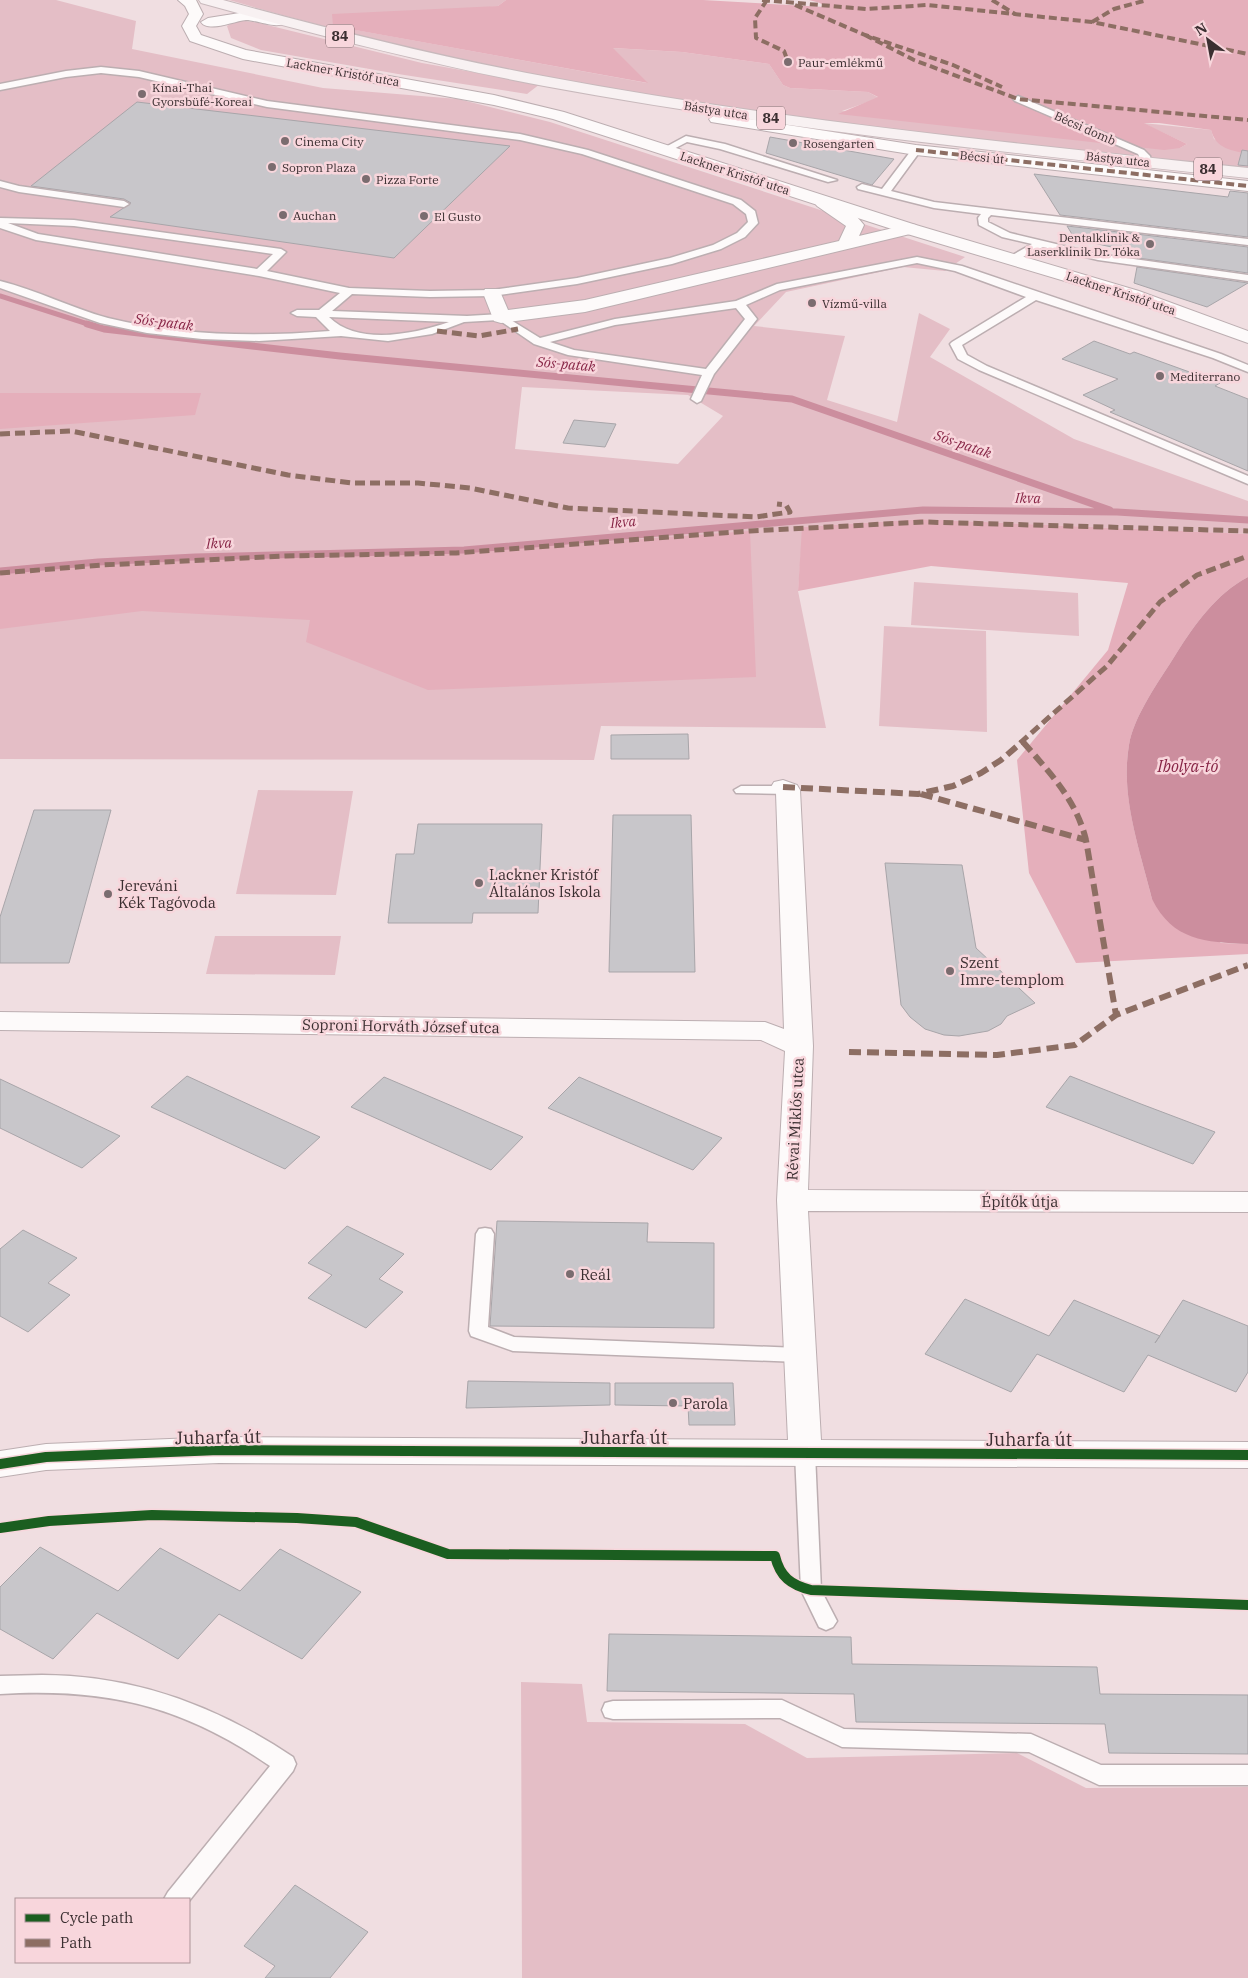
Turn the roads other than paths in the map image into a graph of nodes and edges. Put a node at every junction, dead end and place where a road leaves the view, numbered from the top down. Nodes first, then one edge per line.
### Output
1 (185, 0) edge
2 (206, 0) edge
3 (237, 8) junction
4 (190, 21) junction
5 (280, 21) junction
6 (208, 22) junction
7 (212, 44) junction
8 (0, 87) edge
9 (1018, 99) dead end
10 (714, 122) dead end
11 (665, 150) junction
12 (916, 150) junction
13 (1146, 162) junction
14 (1248, 173) edge
15 (832, 180) dead end
16 (0, 184) edge
17 (1248, 186) edge
18 (862, 187) dead end
19 (884, 193) junction
20 (823, 202) junction
21 (124, 204) dead end
22 (989, 211) junction
23 (0, 220) edge
24 (0, 224) edge
25 (910, 229) junction
26 (1248, 242) edge
27 (846, 244) junction
28 (1041, 244) junction
29 (1013, 259) junction
30 (259, 273) junction
31 (1248, 278) edge
32 (0, 284) edge
33 (349, 291) junction
34 (492, 293) junction
35 (1035, 296) junction
36 (739, 304) junction
37 (297, 313) dead end
38 (320, 315) junction
39 (501, 317) junction
40 (467, 319) junction
41 (343, 333) junction
42 (1248, 337) edge
43 (538, 342) junction
44 (1248, 369) edge
45 (707, 379) junction
46 (698, 397) dead end
47 (1248, 480) edge
48 (785, 789) joint
49 (741, 790) dead end
50 (0, 1021) edge
51 (799, 1046) junction
52 (792, 1200) junction
53 (1248, 1202) edge
54 (485, 1234) dead end
55 (799, 1355) junction
56 (805, 1453) junction
57 (1248, 1455) edge
58 (0, 1464) edge
59 (826, 1621) dead end
60 (0, 1685) edge
61 (613, 1710) dead end
62 (1248, 1775) edge
63 (177, 1898) edge

1 - 4 street
2 - 3 main road, 84
3 - 4 street
3 - 5 main road, 84
3 - 6 street
4 - 7 street, Lackner Kristóf utca
5 - 6 street
5 - 13 main road, Bástya utca / 84
6 - 7 street
7 - 11 street, Lackner Kristóf utca
8 - 34 lane
9 - 13 lane, Bécsi domb
10 - 12 street, Bécsi út
11 - 15 lane
11 - 20 street, Lackner Kristóf utca
12 - 17 street, Bécsi út
12 - 19 lane
13 - 14 main road, Bástya utca / 84
16 - 21 lane
18 - 19 lane
19 - 22 lane
20 - 25 street, Lackner Kristóf utca
20 - 27 street
22 - 26 lane
22 - 28 lane
23 - 30 lane
24 - 30 lane
25 - 27 street
25 - 29 street, Lackner Kristóf utca
27 - 39 street
28 - 29 lane
28 - 31 lane
29 - 42 street, Lackner Kristóf utca
30 - 33 lane
32 - 41 lane
33 - 34 lane
33 - 38 lane
34 - 39 street
35 - 36 lane
35 - 44 lane
35 - 47 lane
36 - 43 lane
36 - 45 lane
37 - 38 lane
38 - 40 lane
38 - 41 lane
39 - 40 lane
39 - 43 lane
40 - 41 lane
43 - 45 lane
45 - 46 lane
48 - 49 lane
48 - 51 street, Révai Miklós utca
50 - 51 street, Soproni Horváth József utca
51 - 52 street, Révai Miklós utca
52 - 53 street, Építők útja
52 - 55 street, Révai Miklós utca
54 - 55 lane
55 - 56 street, Révai Miklós utca
56 - 57 street, Juharfa út
56 - 58 street, Juharfa út
56 - 59 lane
60 - 63 lane
61 - 62 lane

